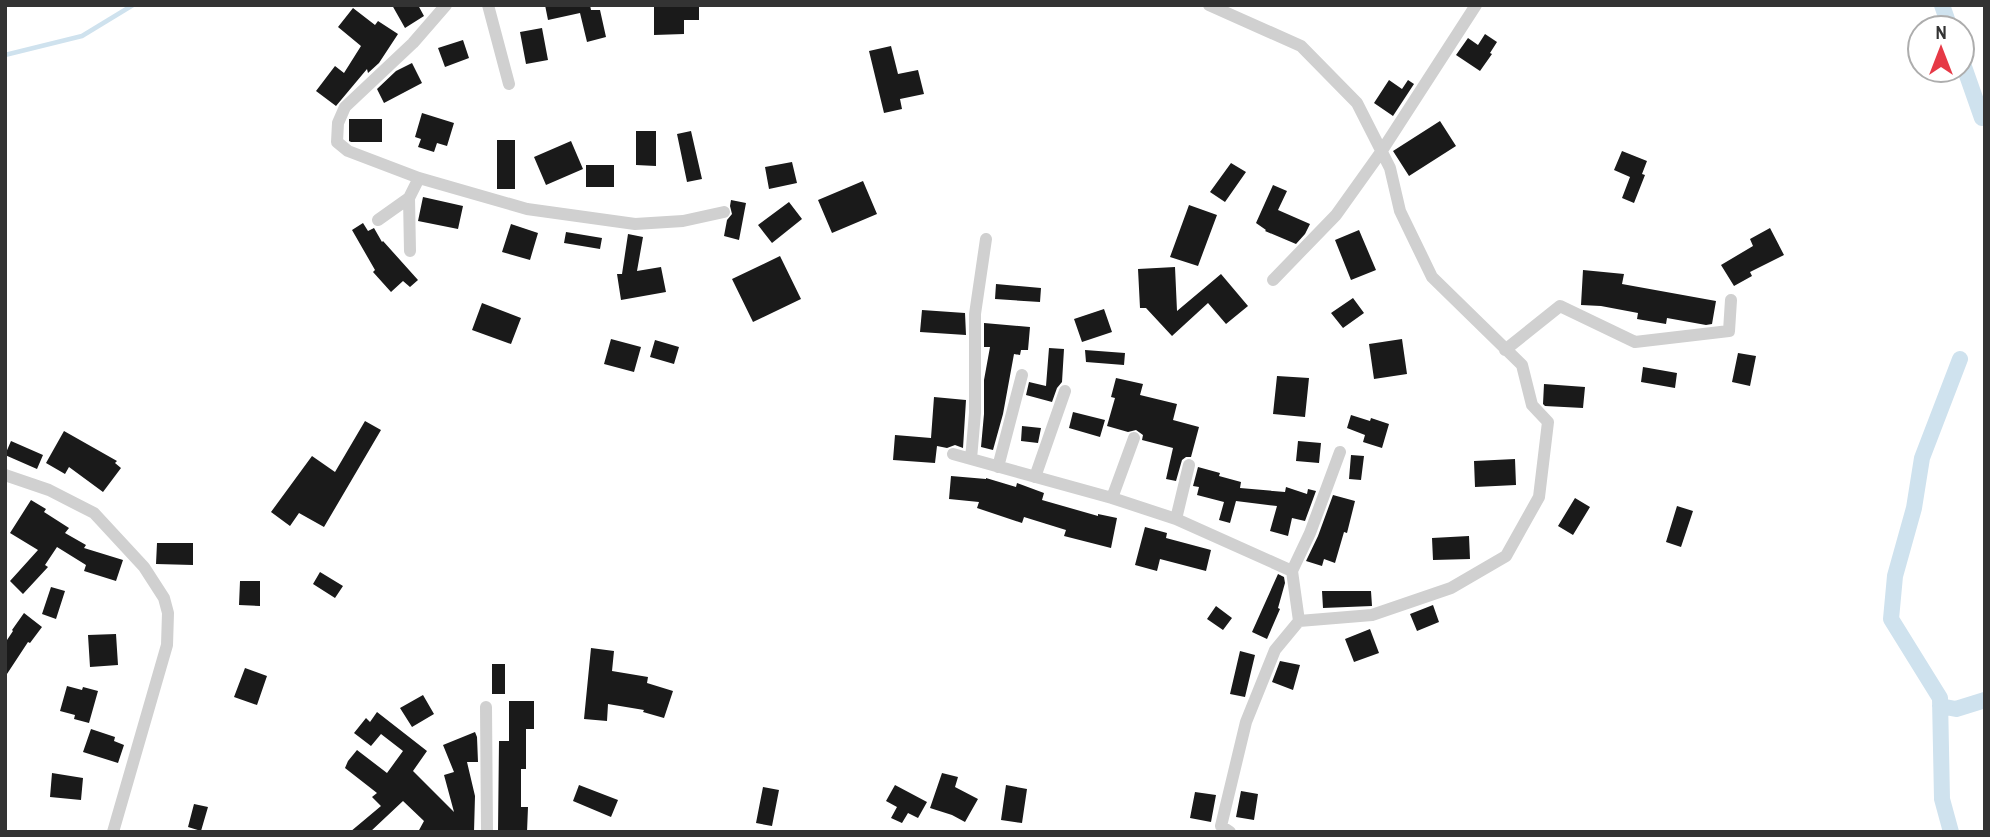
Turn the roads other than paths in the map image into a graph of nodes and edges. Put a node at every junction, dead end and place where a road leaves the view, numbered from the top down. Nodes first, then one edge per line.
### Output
1 (446, 5) edge
2 (488, 5) edge
3 (1209, 5) edge
4 (1476, 5) edge
5 (509, 83) dead end
6 (1381, 152) junction
7 (419, 178) junction
8 (409, 198) junction
9 (724, 212) dead end
10 (378, 220) dead end
11 (986, 239) dead end
12 (410, 251) dead end
13 (1273, 280) dead end
14 (1731, 300) dead end
15 (1505, 350) junction
16 (1022, 374) dead end
17 (1065, 391) dead end
18 (1134, 438) dead end
19 (1340, 452) dead end
20 (953, 454) dead end
21 (971, 459) junction
22 (1189, 465) dead end
23 (998, 467) junction
24 (5, 475) edge
25 (1035, 477) junction
26 (1112, 498) junction
27 (1176, 520) junction
28 (1292, 571) junction
29 (1299, 621) junction
30 (486, 707) dead end
31 (113, 832) edge
32 (487, 832) edge
33 (1230, 832) edge

1 - 7 street
2 - 5 street
3 - 6 street
4 - 6 street
6 - 13 street
6 - 15 street
7 - 8 street
7 - 9 street
8 - 10 street
8 - 12 street
11 - 21 street
14 - 15 street
15 - 29 street
16 - 23 street
17 - 25 street
18 - 26 street
19 - 28 street
20 - 21 street
21 - 23 street
22 - 27 street
23 - 25 street
24 - 31 street
25 - 26 street
26 - 27 street
27 - 28 street
28 - 29 street
29 - 33 street
30 - 32 street

